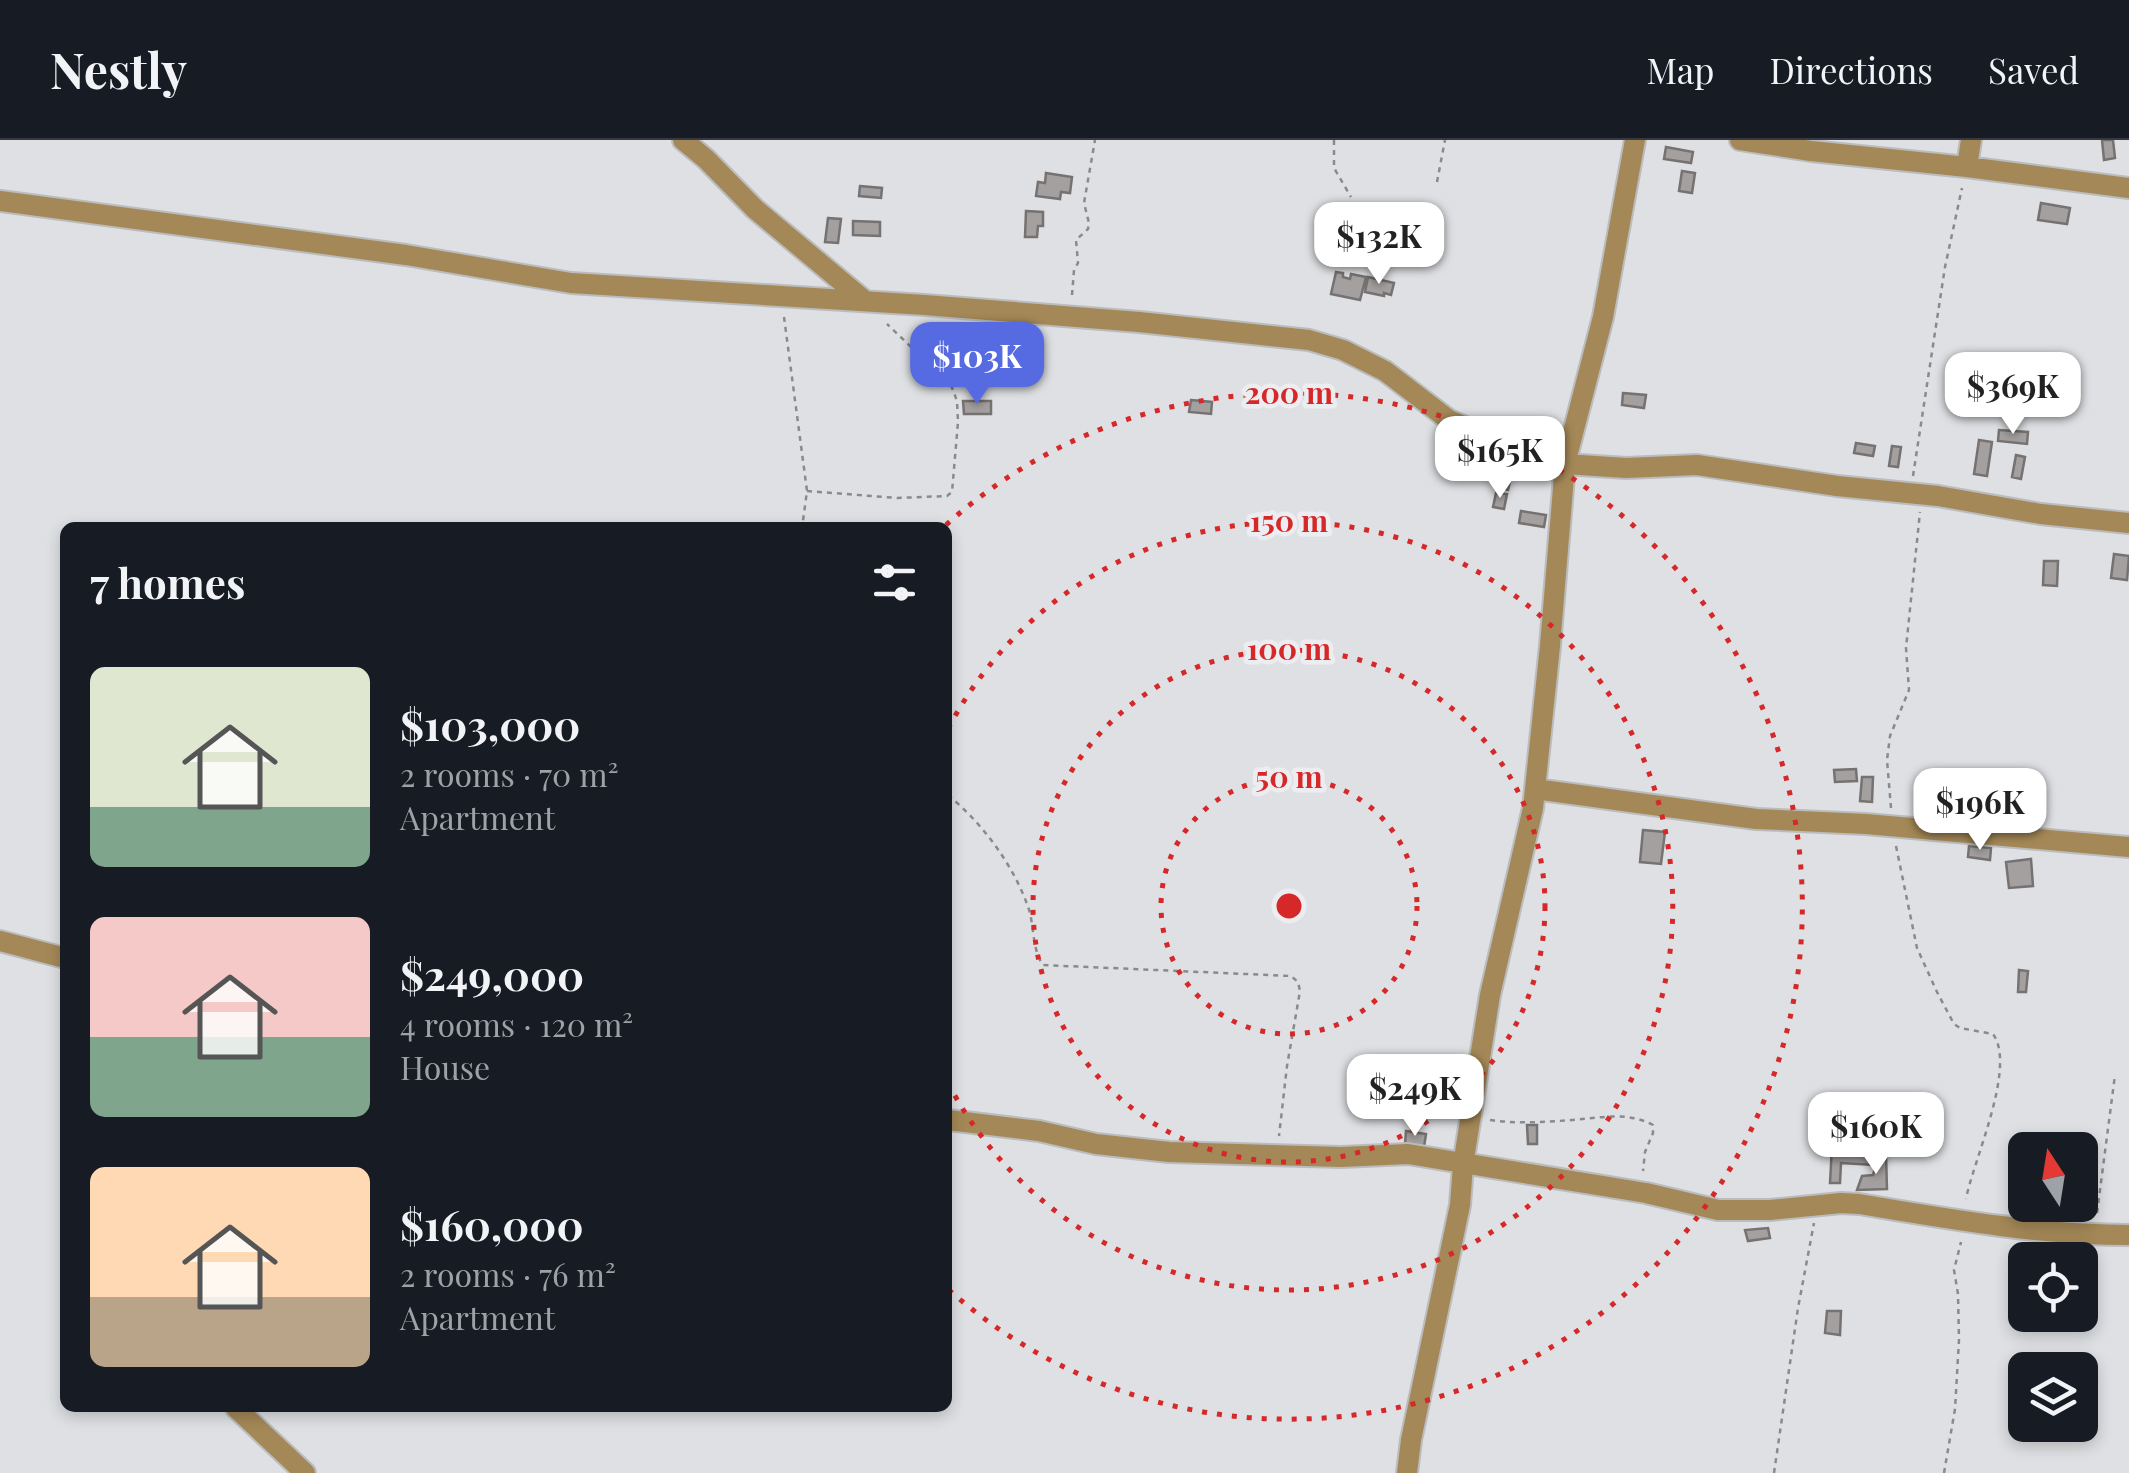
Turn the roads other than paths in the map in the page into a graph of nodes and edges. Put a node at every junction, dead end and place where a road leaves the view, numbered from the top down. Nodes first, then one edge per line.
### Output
1 (684, 140) edge
2 (1635, 140) edge
3 (1740, 140) edge
4 (1971, 140) edge
5 (1967, 167) junction
6 (2129, 188) edge
7 (0, 201) edge
8 (865, 301) junction
9 (1565, 464) junction
10 (2129, 522) edge
11 (1535, 789) junction
12 (2129, 847) edge
13 (0, 941) edge
14 (60, 957) edge
15 (952, 1120) edge
16 (1463, 1164) junction
17 (2129, 1235) edge
18 (240, 1412) edge
19 (306, 1473) edge
20 (1407, 1473) edge

1 - 8 street
2 - 9 street
3 - 5 street
4 - 5 street
5 - 6 street
7 - 8 street
8 - 9 street
9 - 10 street
9 - 11 street
11 - 12 street
11 - 16 street
13 - 14 street
15 - 16 street
16 - 17 street
16 - 20 street
18 - 19 street

